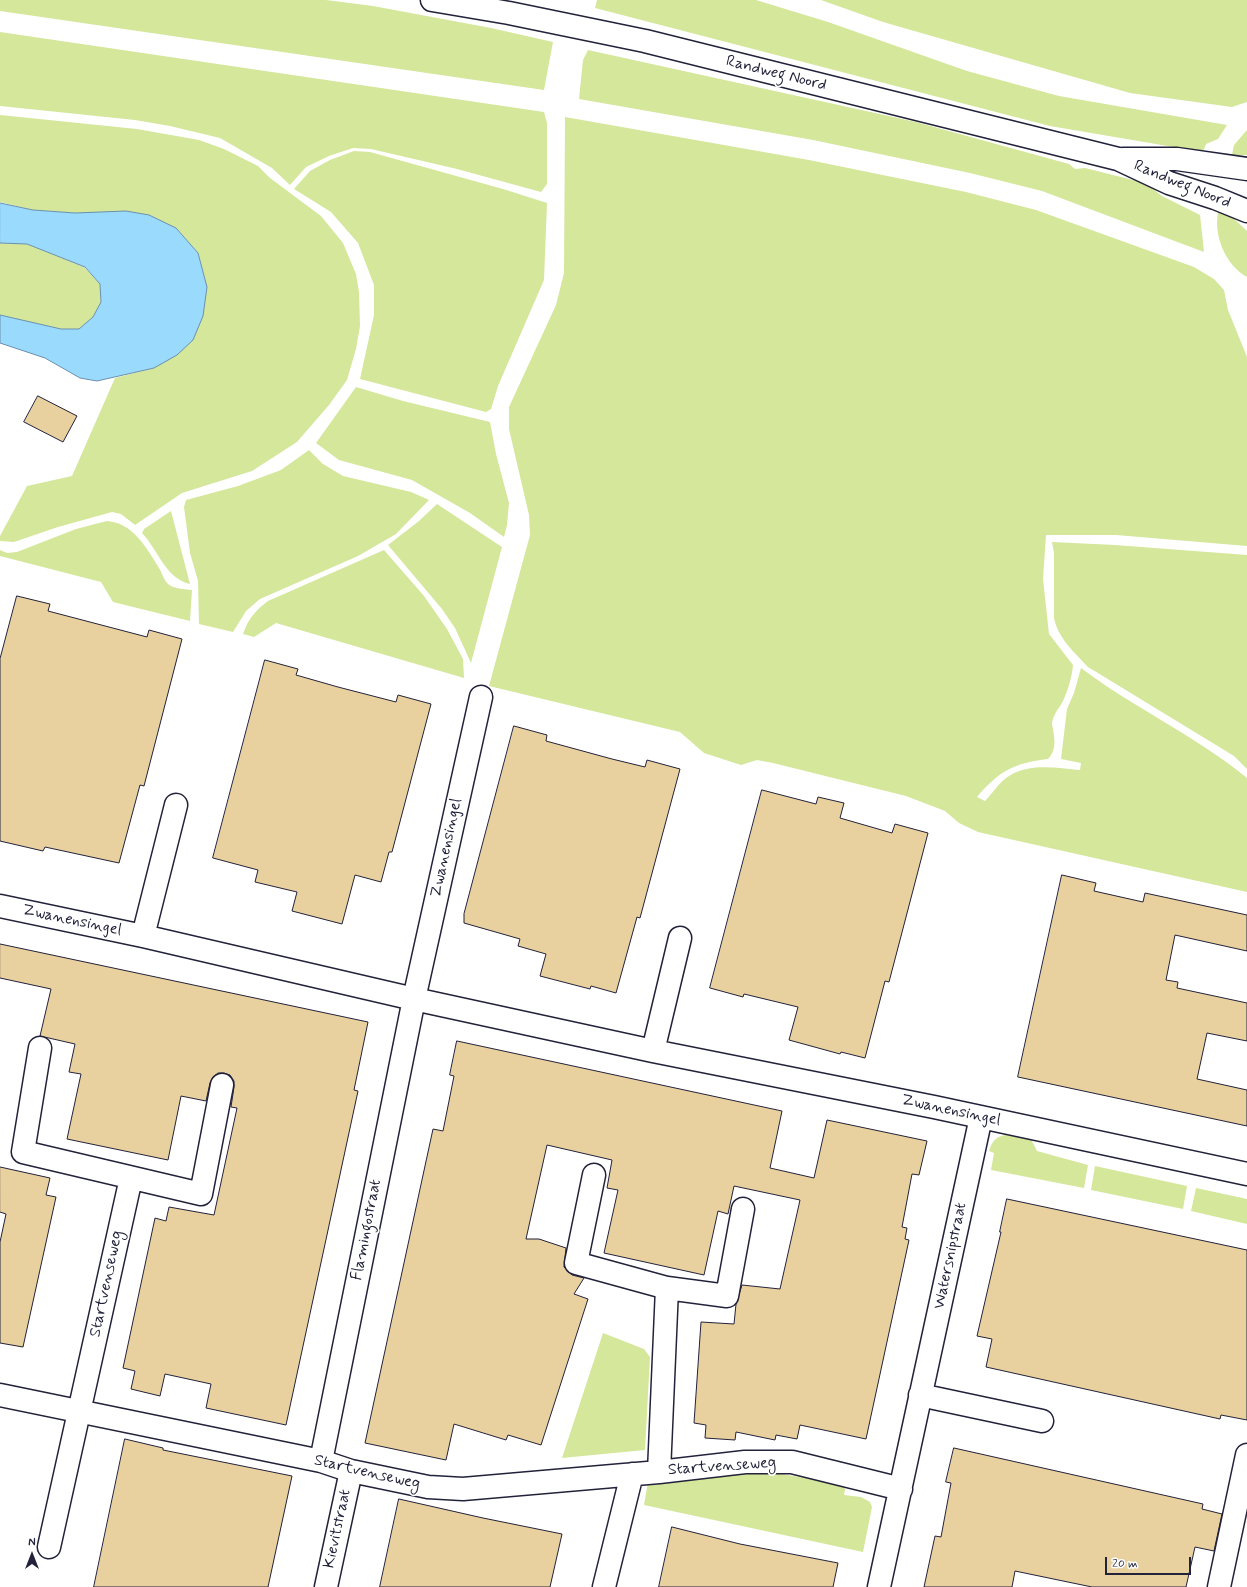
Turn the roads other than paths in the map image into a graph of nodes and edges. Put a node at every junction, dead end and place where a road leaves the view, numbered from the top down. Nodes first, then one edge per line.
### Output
1 (432, 0) edge
2 (1118, 159) junction
3 (1247, 169) edge
4 (1247, 211) edge
5 (481, 697) dead end
6 (176, 805) dead end
7 (0, 906) edge
8 (143, 936) junction
9 (680, 938) dead end
10 (414, 999) junction
11 (40, 1048) dead end
12 (653, 1051) junction
13 (222, 1085) dead end
14 (981, 1117) junction
15 (1247, 1174) edge
16 (594, 1175) dead end
17 (130, 1178) junction
18 (743, 1209) dead end
19 (667, 1288) junction
20 (0, 1395) edge
21 (920, 1395) junction
22 (79, 1413) junction
23 (1042, 1421) dead end
24 (1247, 1455) edge
25 (321, 1461) junction
26 (351, 1471) junction
27 (659, 1472) junction
28 (632, 1474) junction
29 (901, 1489) junction
30 (49, 1548) dead end
31 (326, 1587) edge
32 (604, 1587) edge
33 (879, 1587) edge
34 (1219, 1587) edge

1 - 2 street, Randweg Noord
2 - 3 street, Randweg Noord
2 - 4 street, Randweg Noord
5 - 10 street, Zwanensingel
6 - 8 street, Zwanensingel
7 - 8 street, Zwanensingel
8 - 10 street, Zwanensingel
9 - 12 street
10 - 12 street, Zwanensingel
10 - 25 street, Flamingostraat
11 - 17 street
12 - 14 street, Zwanensingel
13 - 17 street
14 - 15 street, Zwanensingel
14 - 21 street, Watersnipstraat
16 - 19 street
17 - 22 street, Startvenseweg
18 - 19 street
19 - 27 street, Startvenseweg
20 - 22 street, Startvenseweg
21 - 23 street
21 - 29 street, Watersnipstraat
22 - 25 street, Startvenseweg
22 - 30 street
24 - 34 street
25 - 26 street, Startvenseweg
26 - 28 street, Startvenseweg
26 - 31 street, Kievitstraat
27 - 28 street, Startvenseweg
27 - 29 street, Startvenseweg
28 - 32 street
29 - 33 street, Watersnipstraat

